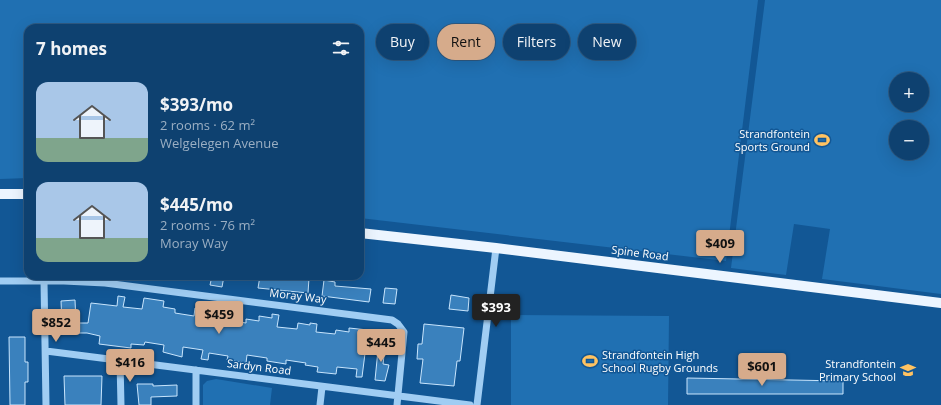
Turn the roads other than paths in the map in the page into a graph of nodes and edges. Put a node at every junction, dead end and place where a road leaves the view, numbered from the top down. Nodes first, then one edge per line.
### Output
1 (0, 194) edge
2 (24, 194) edge
3 (364, 233) edge
4 (496, 248) junction
5 (0, 281) edge
6 (44, 281) junction
7 (941, 304) edge
8 (46, 351) junction
9 (120, 360) junction
10 (196, 370) junction
11 (322, 387) junction
12 (398, 396) junction
13 (46, 405) edge
14 (121, 405) edge
15 (196, 405) edge
16 (320, 405) edge
17 (397, 405) edge
18 (470, 405) edge
19 (477, 405) edge

1 - 2 main road
3 - 4 main road, Spine Road
4 - 7 main road, Spine Road
4 - 19 street
5 - 6 street, Moray Way
6 - 8 street
6 - 12 street, Moray Way
8 - 9 street, Sardyn Road
8 - 13 street
9 - 10 street, Sardyn Road
9 - 14 street
10 - 11 street, Sardyn Road
10 - 15 street
11 - 12 street, Sardyn Road
11 - 16 street
12 - 17 street
12 - 18 street, Sardyn Road

